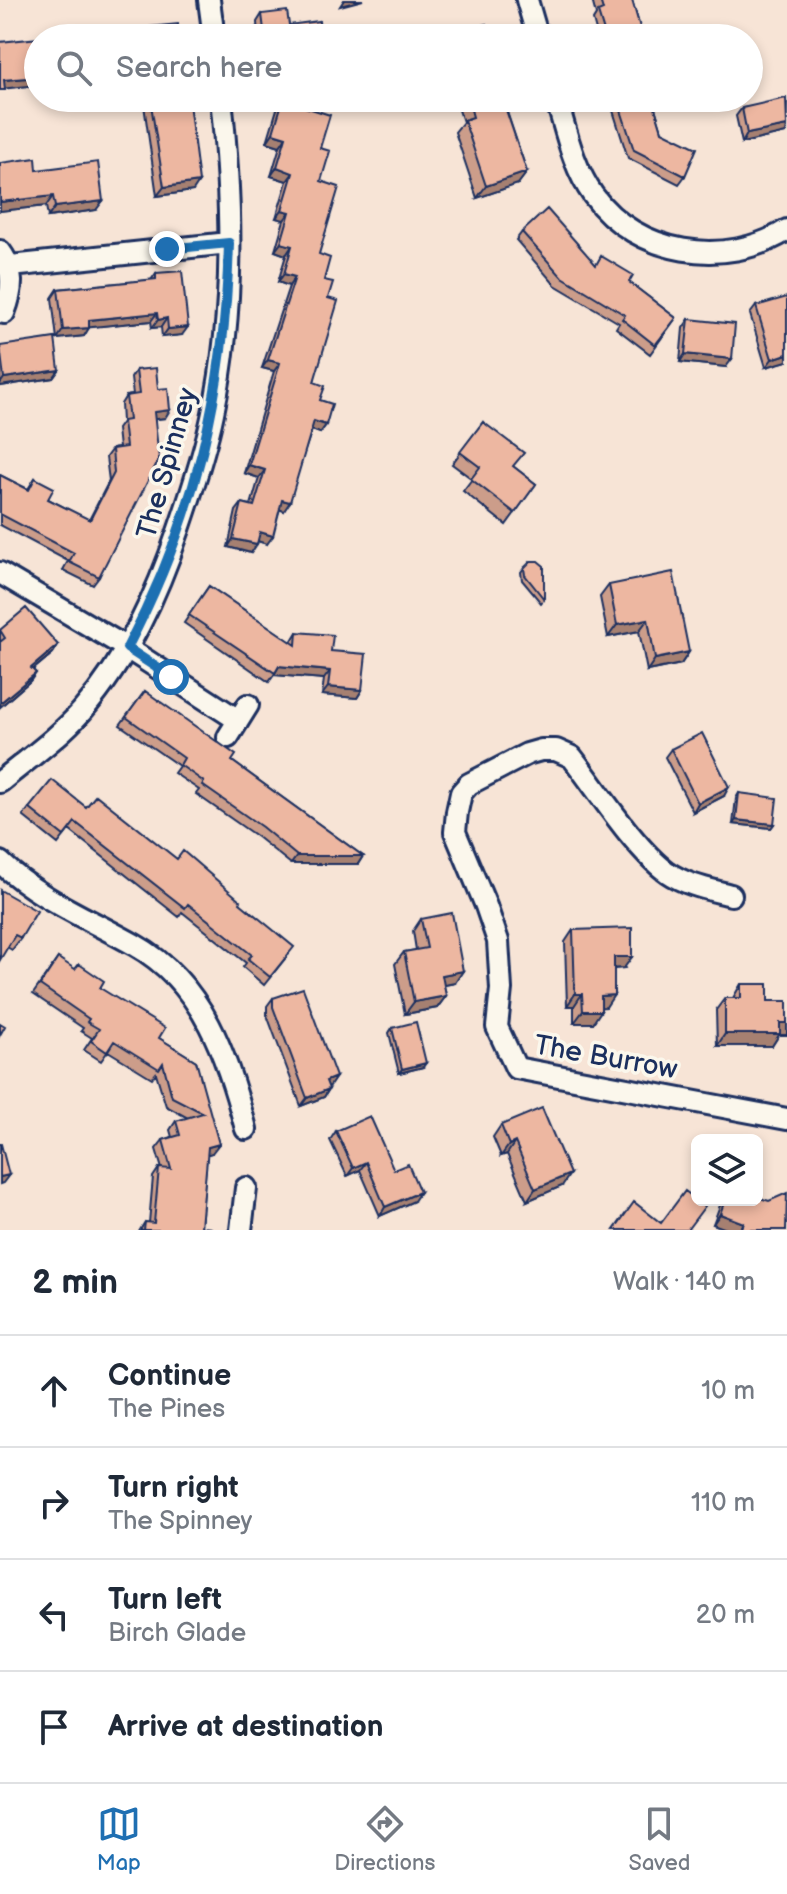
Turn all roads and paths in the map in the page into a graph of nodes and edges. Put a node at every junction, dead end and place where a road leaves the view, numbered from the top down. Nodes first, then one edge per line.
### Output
1 (209, 0) edge
2 (527, 0) edge
3 (212, 24) edge
4 (534, 24) edge
5 (222, 112) edge
6 (561, 112) edge
7 (787, 230) edge
8 (229, 243) junction
9 (6, 258) edge
10 (4, 313) dead end
11 (0, 573) edge
12 (127, 648) junction
13 (238, 721) dead end
14 (0, 782) edge
15 (0, 862) edge
16 (731, 895) dead end
17 (787, 1119) edge
18 (246, 1129) dead end
19 (246, 1188) dead end
20 (241, 1230) edge

1 - 3 street
2 - 4 street
5 - 8 street, The Spinney
6 - 7 street
8 - 9 street
8 - 12 street, The Spinney
9 - 10 street
11 - 12 street
12 - 13 street
12 - 14 street, The Spinney
15 - 18 street
16 - 17 street, The Burrow
19 - 20 street

